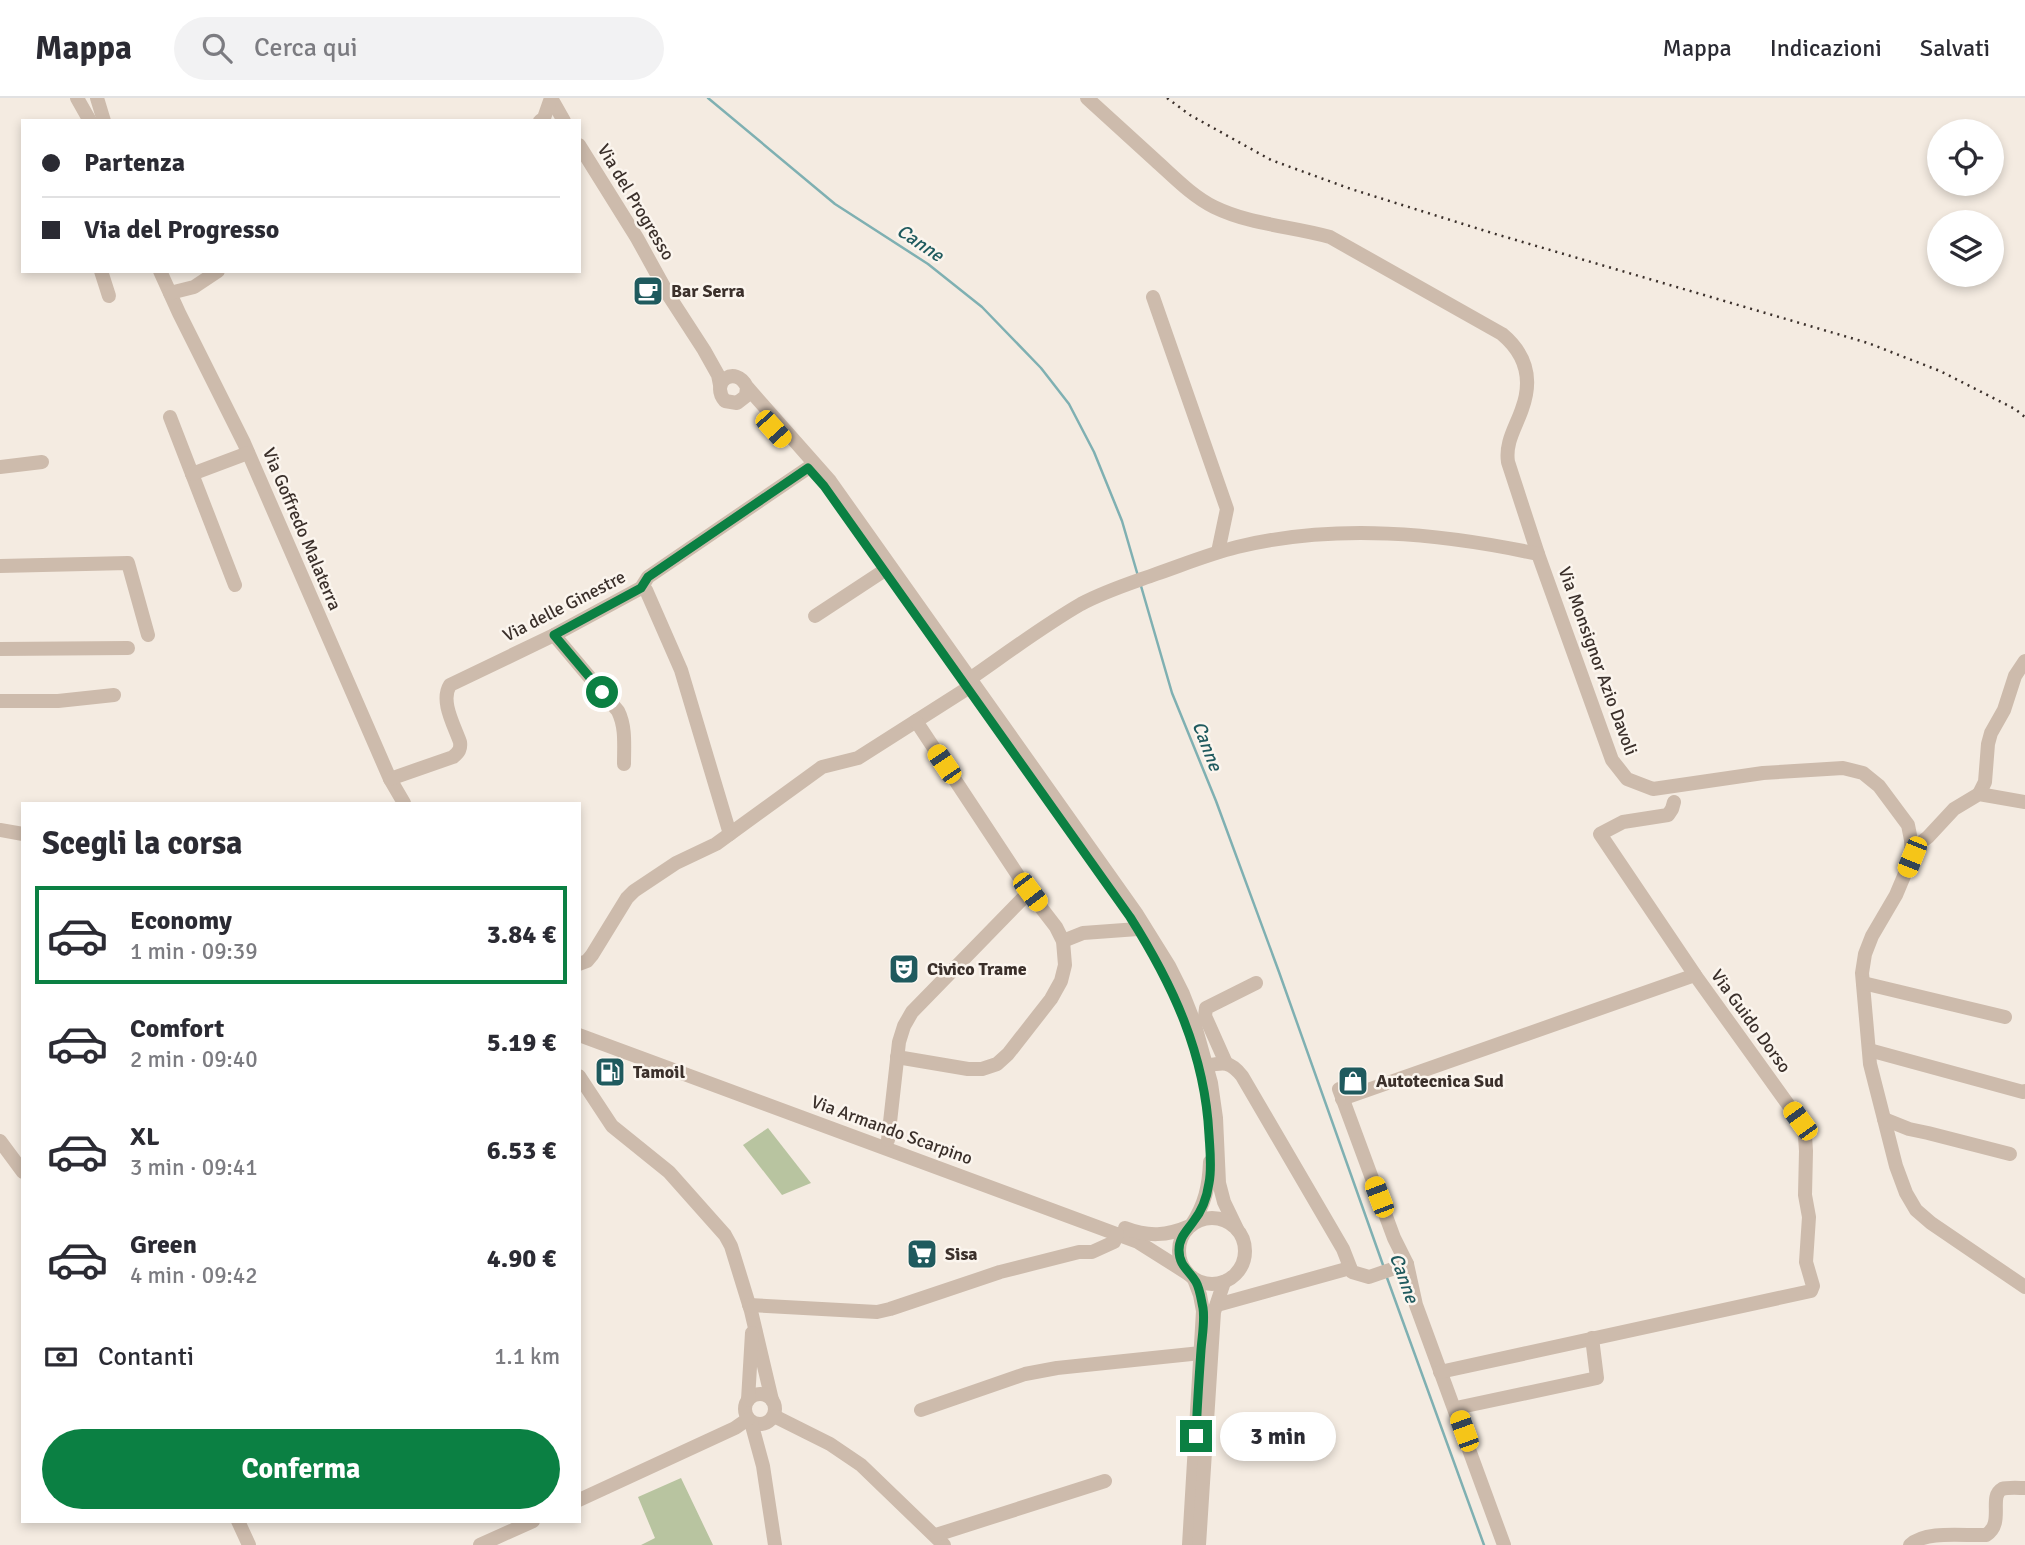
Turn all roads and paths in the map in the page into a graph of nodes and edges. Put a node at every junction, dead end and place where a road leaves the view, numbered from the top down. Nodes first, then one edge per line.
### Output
1 (77, 98) edge
2 (97, 98) edge
3 (551, 98) edge
4 (1087, 98) edge
5 (89, 119) edge
6 (103, 119) edge
7 (543, 119) edge
8 (562, 119) edge
9 (581, 148) edge
10 (102, 273) edge
11 (161, 273) edge
12 (215, 273) edge
13 (170, 293) junction
14 (108, 296) dead end
15 (1153, 297) dead end
16 (704, 350) junction
17 (743, 382) junction
18 (720, 385) junction
19 (740, 402) junction
20 (170, 417) dead end
21 (248, 453) junction
22 (42, 462) dead end
23 (0, 467) edge
24 (808, 468) junction
25 (192, 474) junction
26 (1531, 531) junction
27 (1503, 547) junction
28 (1218, 552) junction
29 (1538, 554) junction
30 (0, 566) edge
31 (885, 570) junction
32 (234, 584) dead end
33 (641, 588) junction
34 (815, 616) dead end
35 (148, 635) dead end
36 (554, 635) junction
37 (128, 648) dead end
38 (0, 649) edge
39 (2025, 662) edge
40 (969, 683) junction
41 (114, 695) dead end
42 (0, 701) edge
43 (916, 721) junction
44 (624, 764) dead end
45 (390, 779) junction
46 (1684, 785) junction
47 (1653, 789) junction
48 (1979, 794) junction
49 (403, 802) edge
50 (1674, 802) junction
51 (2025, 802) edge
52 (0, 821) edge
53 (21, 825) edge
54 (0, 830) edge
55 (21, 834) edge
56 (730, 834) junction
57 (1911, 850) junction
58 (1030, 892) junction
59 (1138, 929) junction
60 (1062, 941) junction
61 (581, 963) edge
62 (1695, 975) junction
63 (1256, 983) dead end
64 (1863, 983) junction
65 (2005, 1017) dead end
66 (581, 1026) edge
67 (581, 1036) edge
68 (1869, 1050) junction
69 (897, 1057) junction
70 (1226, 1063) junction
71 (1206, 1066) junction
72 (581, 1079) edge
73 (2025, 1091) edge
74 (1884, 1119) junction
75 (888, 1140) junction
76 (0, 1141) edge
77 (2010, 1154) dead end
78 (21, 1169) edge
79 (1191, 1225) junction
80 (1237, 1229) junction
81 (1116, 1234) junction
82 (1402, 1266) junction
83 (1350, 1268) junction
84 (1191, 1276) junction
85 (1224, 1282) junction
86 (2025, 1287) edge
87 (1217, 1305) junction
88 (750, 1308) junction
89 (1592, 1338) junction
90 (1201, 1353) junction
91 (1440, 1372) junction
92 (748, 1400) junction
93 (772, 1400) junction
94 (1455, 1408) junction
95 (921, 1410) dead end
96 (773, 1418) junction
97 (750, 1420) junction
98 (763, 1466) junction
99 (1105, 1481) dead end
100 (2025, 1488) edge
101 (581, 1499) edge
102 (239, 1523) edge
103 (529, 1523) edge
104 (940, 1540) edge
105 (249, 1545) edge
106 (480, 1545) edge
107 (775, 1545) edge
108 (1189, 1545) edge
109 (1199, 1545) edge
110 (1504, 1545) edge
111 (1910, 1545) edge

1 - 5 street
2 - 6 street
3 - 7 street
3 - 8 street
4 - 26 street, Via Monsignor Azio Davoli
9 - 16 street, Via del Progresso
10 - 14 street
11 - 13 street, Via Goffredo Malaterra
12 - 13 street
13 - 21 street, Via Goffredo Malaterra
15 - 28 street
16 - 17 street
16 - 18 street
17 - 18 street
17 - 19 street
17 - 40 street
18 - 19 street
19 - 24 street
20 - 25 street
21 - 25 street
21 - 45 street, Via Goffredo Malaterra
22 - 23 street
24 - 31 street
24 - 33 street, Via delle Ginestre
25 - 32 street
26 - 27 street
26 - 29 street, Via Monsignor Azio Davoli
27 - 28 street
27 - 29 street
28 - 40 street
29 - 47 street, Via Monsignor Azio Davoli
30 - 35 street
31 - 34 street
31 - 40 street
33 - 36 street, Via delle Ginestre
33 - 56 street
36 - 44 street
36 - 45 street, Via delle Ginestre
37 - 38 street
39 - 48 street
40 - 43 street
40 - 59 street
40 - 71 street
41 - 42 street
43 - 56 street
43 - 58 street
45 - 49 street, Via Goffredo Malaterra
46 - 47 street
46 - 50 street
46 - 57 street
47 - 50 street, Via Monsignor Azio Davoli
48 - 51 street
48 - 57 street
50 - 62 street, Via Guido Dorso
52 - 53 street
54 - 55 street
56 - 61 street
57 - 64 street
58 - 60 street
58 - 69 street
59 - 60 street
59 - 79 street
60 - 69 street
62 - 82 street
62 - 89 street, Via Guido Dorso
63 - 70 street
64 - 65 street
64 - 68 street
66 - 75 street, Via Armando Scarpino
67 - 81 street, Via Armando Scarpino
68 - 73 street
68 - 74 street
69 - 75 street
70 - 71 street
70 - 83 street
71 - 80 street
72 - 88 street
74 - 77 street
74 - 86 street
75 - 79 street, Via Armando Scarpino
76 - 78 street
79 - 80 street
79 - 84 street
80 - 85 street
81 - 84 street, Via Armando Scarpino
81 - 88 street
82 - 83 street
82 - 91 street
83 - 87 street
84 - 85 street
84 - 90 street
85 - 87 street
87 - 109 street
88 - 92 street
88 - 93 street
89 - 91 street, Via Guido Dorso
89 - 94 street
90 - 95 street
90 - 108 street
91 - 94 street
92 - 93 street
92 - 97 street
93 - 96 street
94 - 110 street
96 - 97 street
96 - 98 street
96 - 104 street
97 - 98 street
97 - 101 street
98 - 107 street
99 - 104 street
100 - 111 street
102 - 105 street
103 - 106 street

